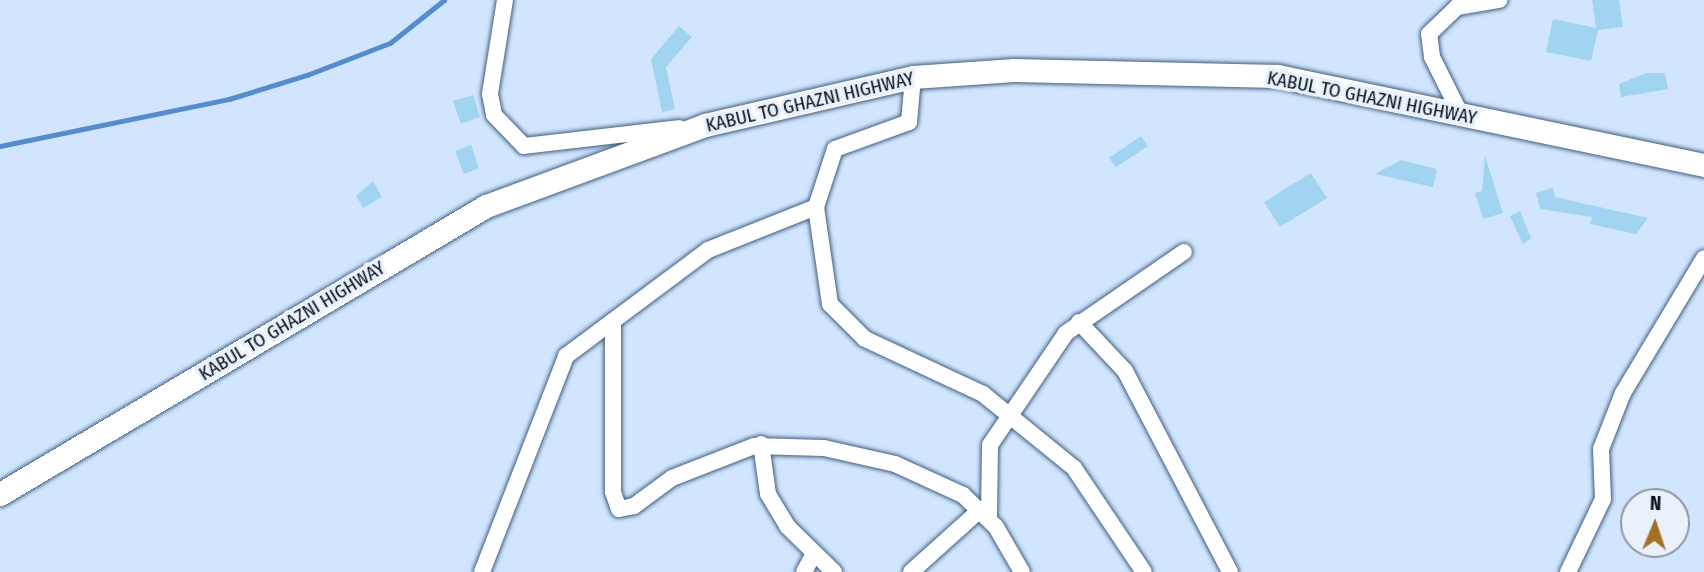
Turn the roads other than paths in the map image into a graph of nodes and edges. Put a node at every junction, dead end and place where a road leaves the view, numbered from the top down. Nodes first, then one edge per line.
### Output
1 (505, 0) edge
2 (1499, 0) edge
3 (913, 77) junction
4 (1461, 114) junction
5 (705, 125) junction
6 (1704, 165) edge
7 (816, 207) junction
8 (1184, 252) dead end
9 (1704, 258) edge
10 (613, 321) junction
11 (1079, 322) junction
12 (1008, 414) junction
13 (761, 444) junction
14 (0, 494) edge
15 (985, 514) junction
16 (814, 553) junction
17 (482, 572) edge
18 (804, 572) edge
19 (834, 572) edge
20 (911, 572) edge
21 (1022, 572) edge
22 (1144, 572) edge
23 (1230, 572) edge
24 (1568, 572) edge

1 - 5 street
2 - 4 street
3 - 4 highway, KABUL TO GHAZNI HIGHWAY
3 - 5 highway, KABUL TO GHAZNI HIGHWAY
3 - 7 street
4 - 6 highway, KABUL TO GHAZNI HIGHWAY
5 - 14 highway, KABUL TO GHAZNI HIGHWAY
7 - 10 street
7 - 12 street
8 - 11 street
9 - 24 street
10 - 13 street
10 - 17 street
11 - 12 street
11 - 23 street
12 - 15 street
12 - 22 street
13 - 15 street
13 - 16 street
15 - 20 street
15 - 21 street
16 - 18 street
16 - 19 street

